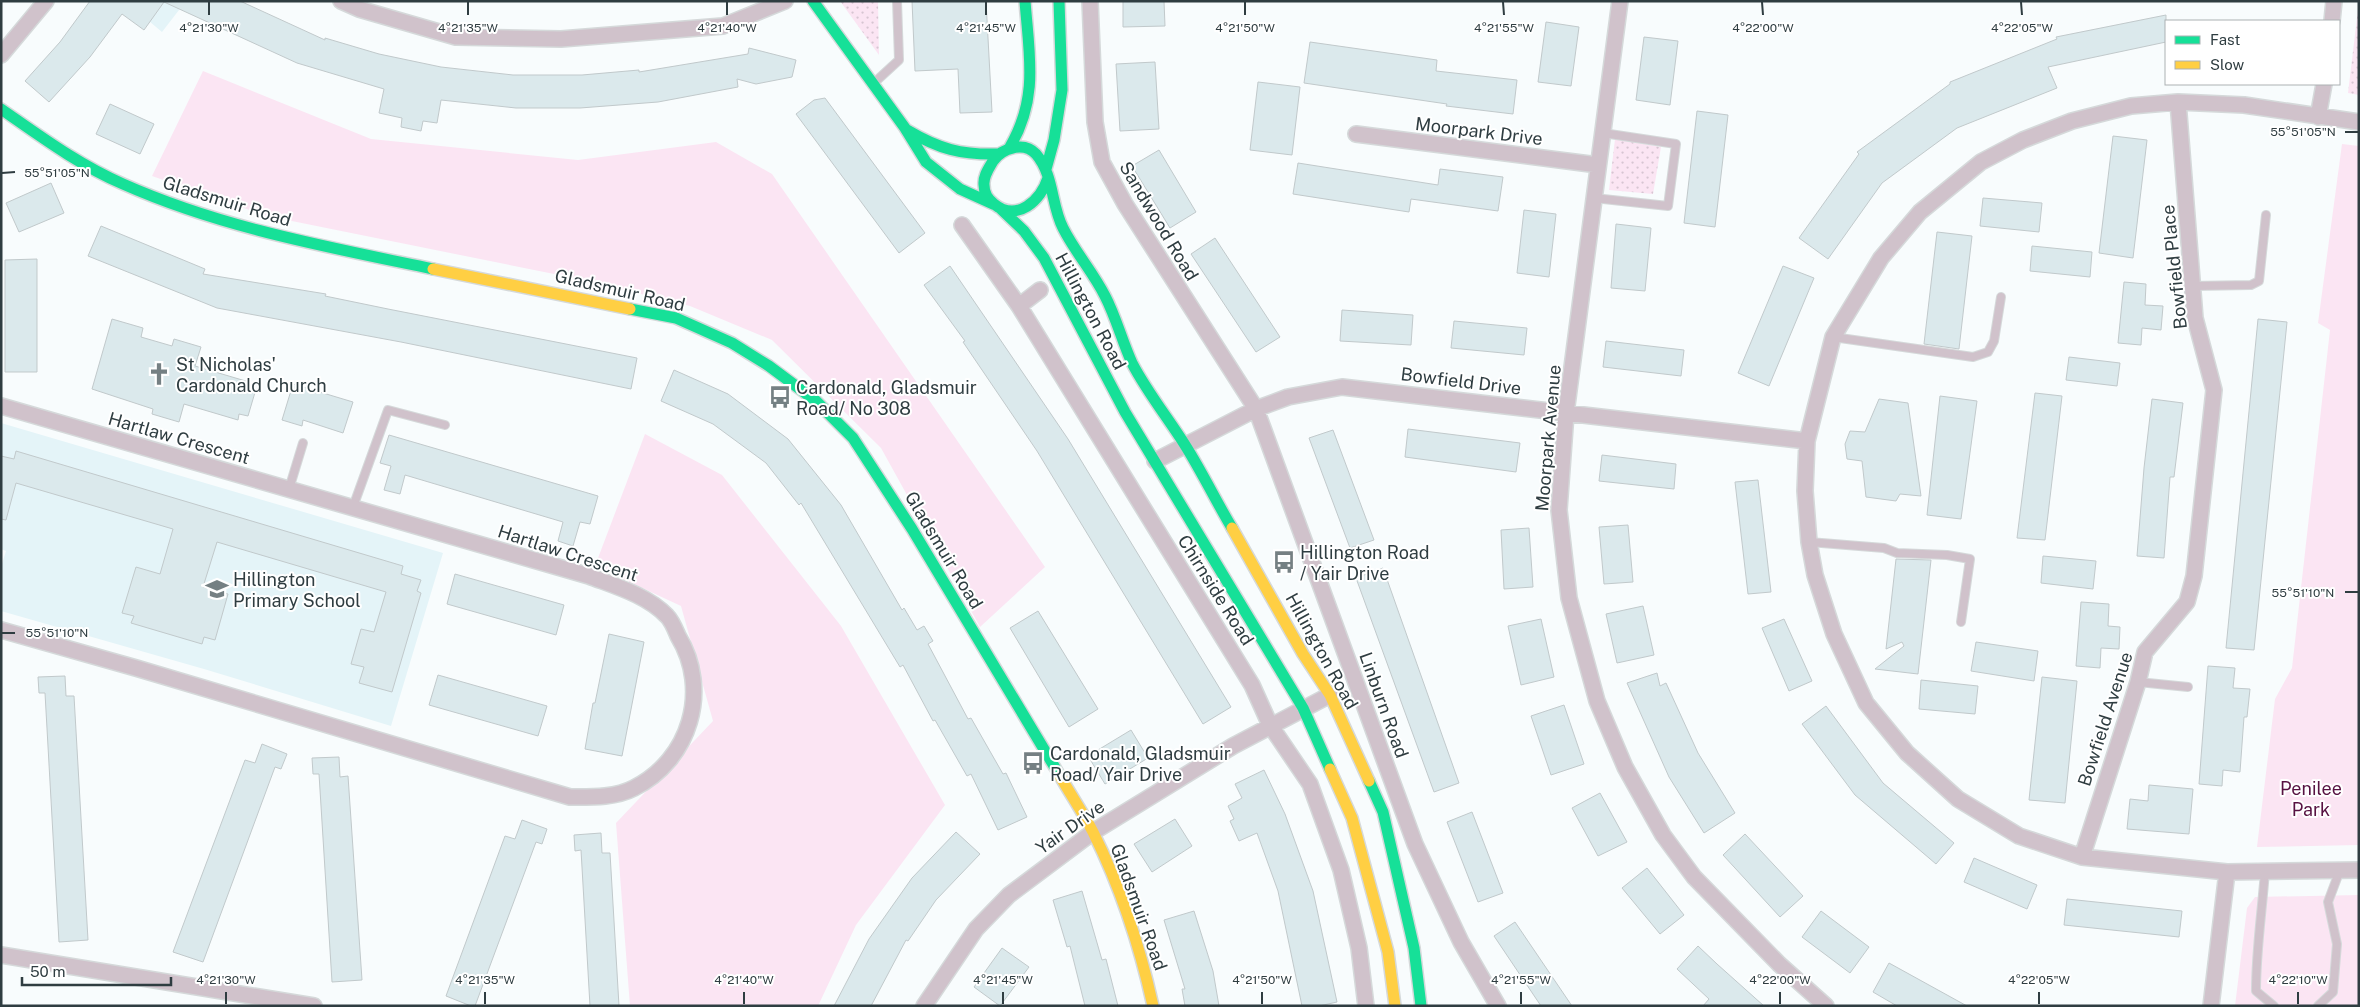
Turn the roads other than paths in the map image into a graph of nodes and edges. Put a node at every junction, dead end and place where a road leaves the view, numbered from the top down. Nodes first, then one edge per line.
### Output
1 (46, 1) edge
2 (341, 1) edge
3 (785, 1) edge
4 (813, 1) edge
5 (897, 1) edge
6 (1025, 1) edge
7 (1059, 1) edge
8 (1090, 1) edge
9 (1620, 1) edge
10 (2334, 1) edge
11 (2332, 20) edge
12 (1, 55) edge
13 (873, 83) junction
14 (2324, 85) edge
15 (2178, 102) junction
16 (1, 109) edge
17 (2318, 117) junction
18 (2359, 122) edge
19 (905, 128) junction
20 (1603, 132) junction
21 (1356, 134) dead end
22 (1010, 147) junction
23 (998, 154) junction
24 (1598, 165) junction
25 (1047, 174) junction
26 (1594, 198) junction
27 (997, 207) junction
28 (2266, 215) dead end
29 (962, 225) dead end
30 (2193, 286) junction
31 (1040, 290) dead end
32 (2001, 297) dead end
33 (1019, 306) junction
34 (1833, 337) junction
35 (1, 406) edge
36 (1256, 409) junction
37 (1566, 413) junction
38 (445, 424) dead end
39 (1807, 440) junction
40 (303, 443) dead end
41 (1185, 445) junction
42 (1155, 461) junction
43 (289, 489) junction
44 (352, 507) junction
45 (1809, 542) junction
46 (2194, 576) joint
47 (1961, 622) dead end
48 (1, 630) edge
49 (2138, 682) junction
50 (2188, 687) dead end
51 (1330, 695) junction
52 (1303, 708) junction
53 (1270, 725) junction
54 (1093, 832) junction
55 (2082, 857) junction
56 (2340, 870) junction
57 (2359, 870) edge
58 (2265, 871) junction
59 (2227, 872) junction
60 (1, 955) edge
61 (234, 999) edge
62 (314, 1006) edge
63 (924, 1006) edge
64 (1153, 1006) edge
65 (1366, 1006) edge
66 (1395, 1006) edge
67 (1421, 1006) edge
68 (1498, 1006) edge
69 (1826, 1006) edge
70 (2211, 1006) edge
71 (2274, 1006) edge
72 (2318, 1006) edge

1 - 12 street
2 - 3 street
4 - 13 main road
5 - 13 lane
6 - 22 main road
7 - 25 main road
8 - 36 street, Sandwood Road
9 - 20 street, Moorpark Avenue
10 - 11 street
13 - 19 main road
14 - 17 street
15 - 17 street
15 - 30 street, Bowfield Place
15 - 34 street
16 - 54 main road, Gladsmuir Road
17 - 18 street
19 - 23 main road
19 - 27 main road
20 - 24 street, Moorpark Avenue
20 - 26 lane
21 - 24 street, Moorpark Drive
22 - 23 main road
22 - 25 main road
23 - 27 main road
24 - 26 street, Moorpark Avenue
25 - 27 main road
25 - 41 main road, Hillington Road
26 - 37 street, Moorpark Avenue
27 - 42 main road, Hillington Road
28 - 30 lane
29 - 33 street, Chirnside Road
30 - 46 street, Bowfield Place
31 - 33 street
32 - 34 lane
33 - 53 street, Chirnside Road
34 - 39 street
35 - 43 street, Hartlaw Crescent
36 - 37 street, Bowfield Drive
36 - 41 street, Bowfield Drive
36 - 68 street, Linburn Road
37 - 39 street, Bowfield Drive
37 - 69 street, Moorpark Avenue
38 - 44 lane
39 - 45 street
40 - 43 lane
41 - 42 street, Bowfield Drive
41 - 51 main road, Hillington Road
42 - 52 main road, Hillington Road
43 - 44 street, Hartlaw Crescent
44 - 48 street, Hartlaw Crescent
45 - 47 lane
45 - 55 street
46 - 49 street, Bowfield Avenue
49 - 50 lane
49 - 55 street, Bowfield Avenue
51 - 52 street, Yair Drive
51 - 67 main road, Hillington Road
52 - 53 street, Yair Drive
52 - 66 main road, Hillington Road
53 - 54 street, Yair Drive
53 - 65 street, Chirnside Road
54 - 63 street, Yair Drive
54 - 64 main road, Gladsmuir Road
55 - 59 street
56 - 57 street
56 - 58 street
56 - 72 lane
58 - 59 street
58 - 71 lane
59 - 70 street
60 - 61 street
61 - 62 street

